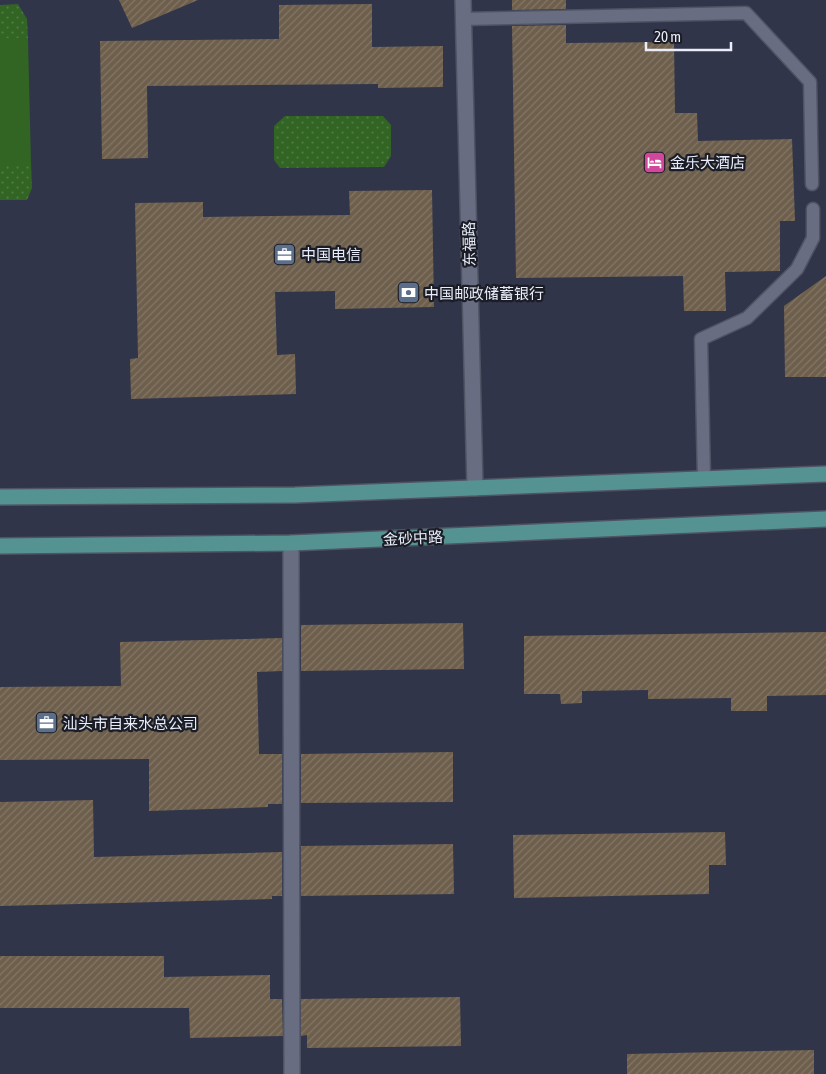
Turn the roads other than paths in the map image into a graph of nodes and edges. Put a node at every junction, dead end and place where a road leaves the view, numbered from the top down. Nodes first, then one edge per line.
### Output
1 (463, 0) edge
2 (463, 18) junction
3 (812, 184) dead end
4 (813, 209) dead end
5 (826, 474) edge
6 (704, 479) junction
7 (475, 488) junction
8 (0, 497) edge
9 (826, 519) edge
10 (291, 543) junction
11 (0, 546) edge
12 (292, 1074) edge

1 - 2 street, 东福路
2 - 3 lane
2 - 7 street, 东福路
4 - 6 lane
5 - 6 main road
6 - 7 main road
7 - 8 main road
9 - 10 main road, 金砂中路
10 - 11 main road, 金砂中路
10 - 12 street

